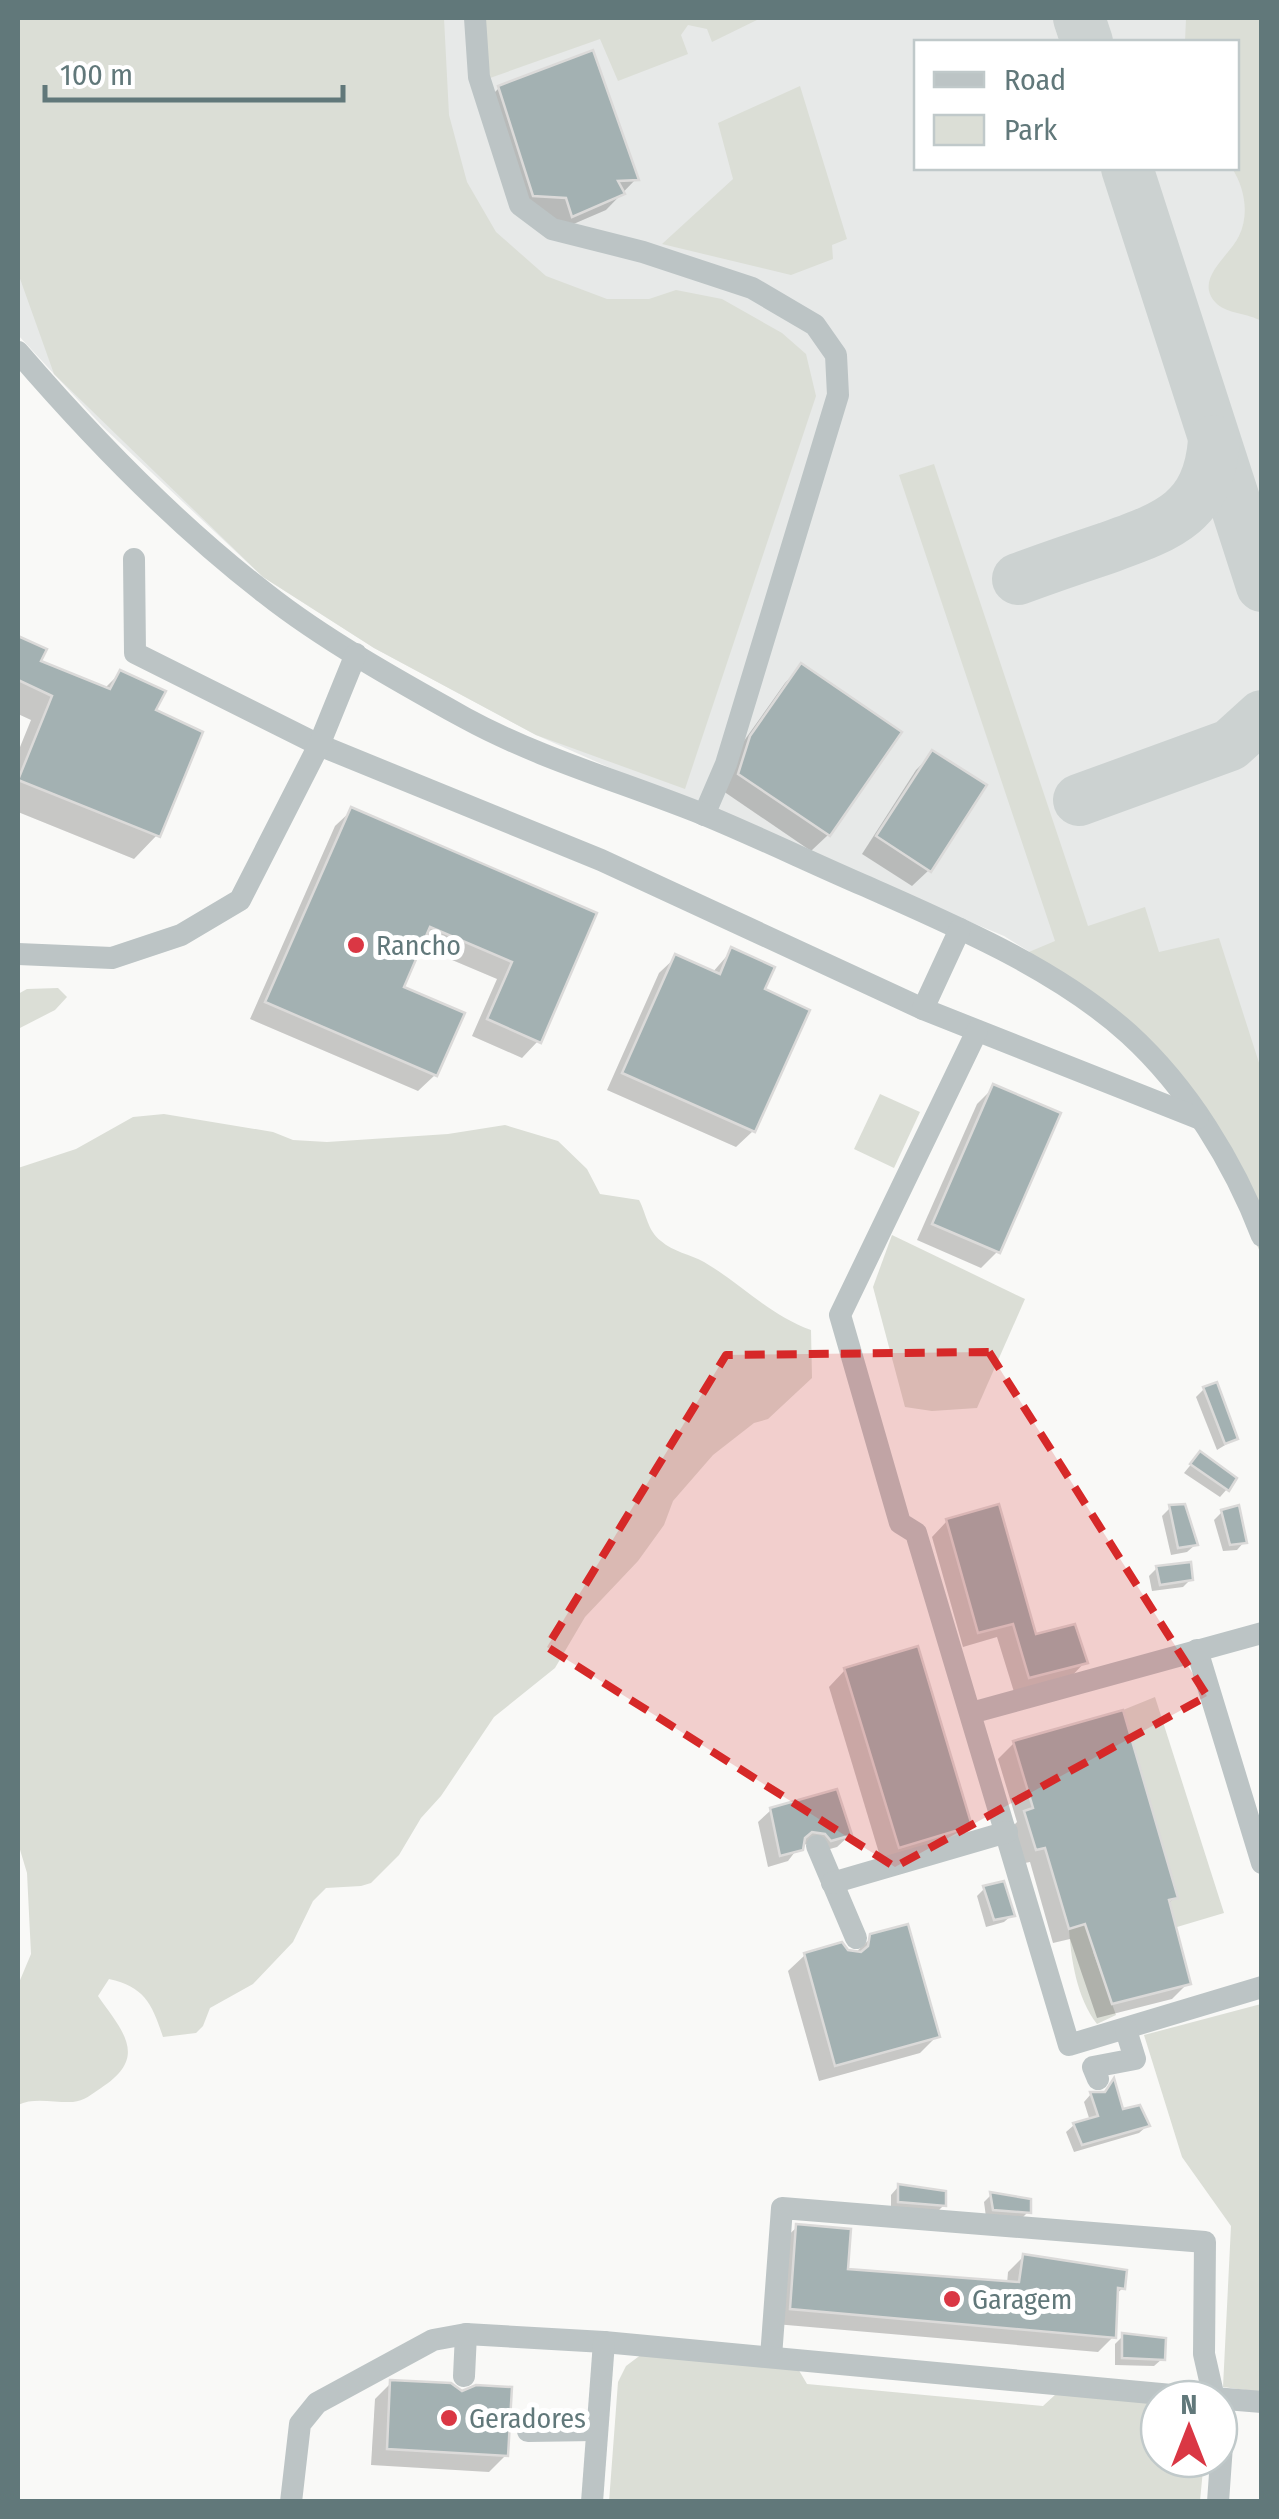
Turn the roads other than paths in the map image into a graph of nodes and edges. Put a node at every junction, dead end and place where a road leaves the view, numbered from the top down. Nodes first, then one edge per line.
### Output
1 (475, 18) edge
2 (18, 352) edge
3 (134, 559) dead end
4 (356, 654) junction
5 (320, 745) junction
6 (704, 815) junction
7 (960, 929) junction
8 (18, 954) edge
9 (924, 1009) junction
10 (978, 1031) junction
11 (1198, 1118) junction
12 (1262, 1236) edge
13 (1262, 1633) edge
14 (1197, 1650) junction
15 (970, 1713) junction
16 (1007, 1832) junction
17 (817, 1846) dead end
18 (1262, 1863) edge
19 (832, 1882) junction
20 (856, 1938) dead end
21 (1262, 1987) edge
22 (1126, 2030) junction
23 (1098, 2079) dead end
24 (466, 2334) junction
25 (604, 2342) junction
26 (770, 2357) junction
27 (464, 2376) dead end
28 (1210, 2379) edge
29 (1139, 2391) edge
30 (528, 2430) dead end
31 (595, 2430) junction
32 (291, 2502) edge
33 (592, 2502) edge

1 - 6 lane
2 - 4 lane
3 - 5 lane
4 - 5 lane
4 - 6 lane
5 - 8 lane
5 - 9 lane
6 - 7 lane
7 - 9 lane
7 - 11 lane
9 - 10 lane
10 - 11 lane
10 - 15 lane
11 - 12 lane
13 - 14 lane
14 - 15 lane
14 - 18 lane
15 - 16 lane
16 - 19 lane
16 - 22 lane
17 - 19 lane
19 - 20 lane
21 - 22 lane
22 - 23 lane
24 - 25 lane
24 - 27 lane
24 - 32 lane
25 - 26 lane
25 - 31 lane
26 - 28 lane
26 - 29 lane
30 - 31 lane
31 - 33 lane

